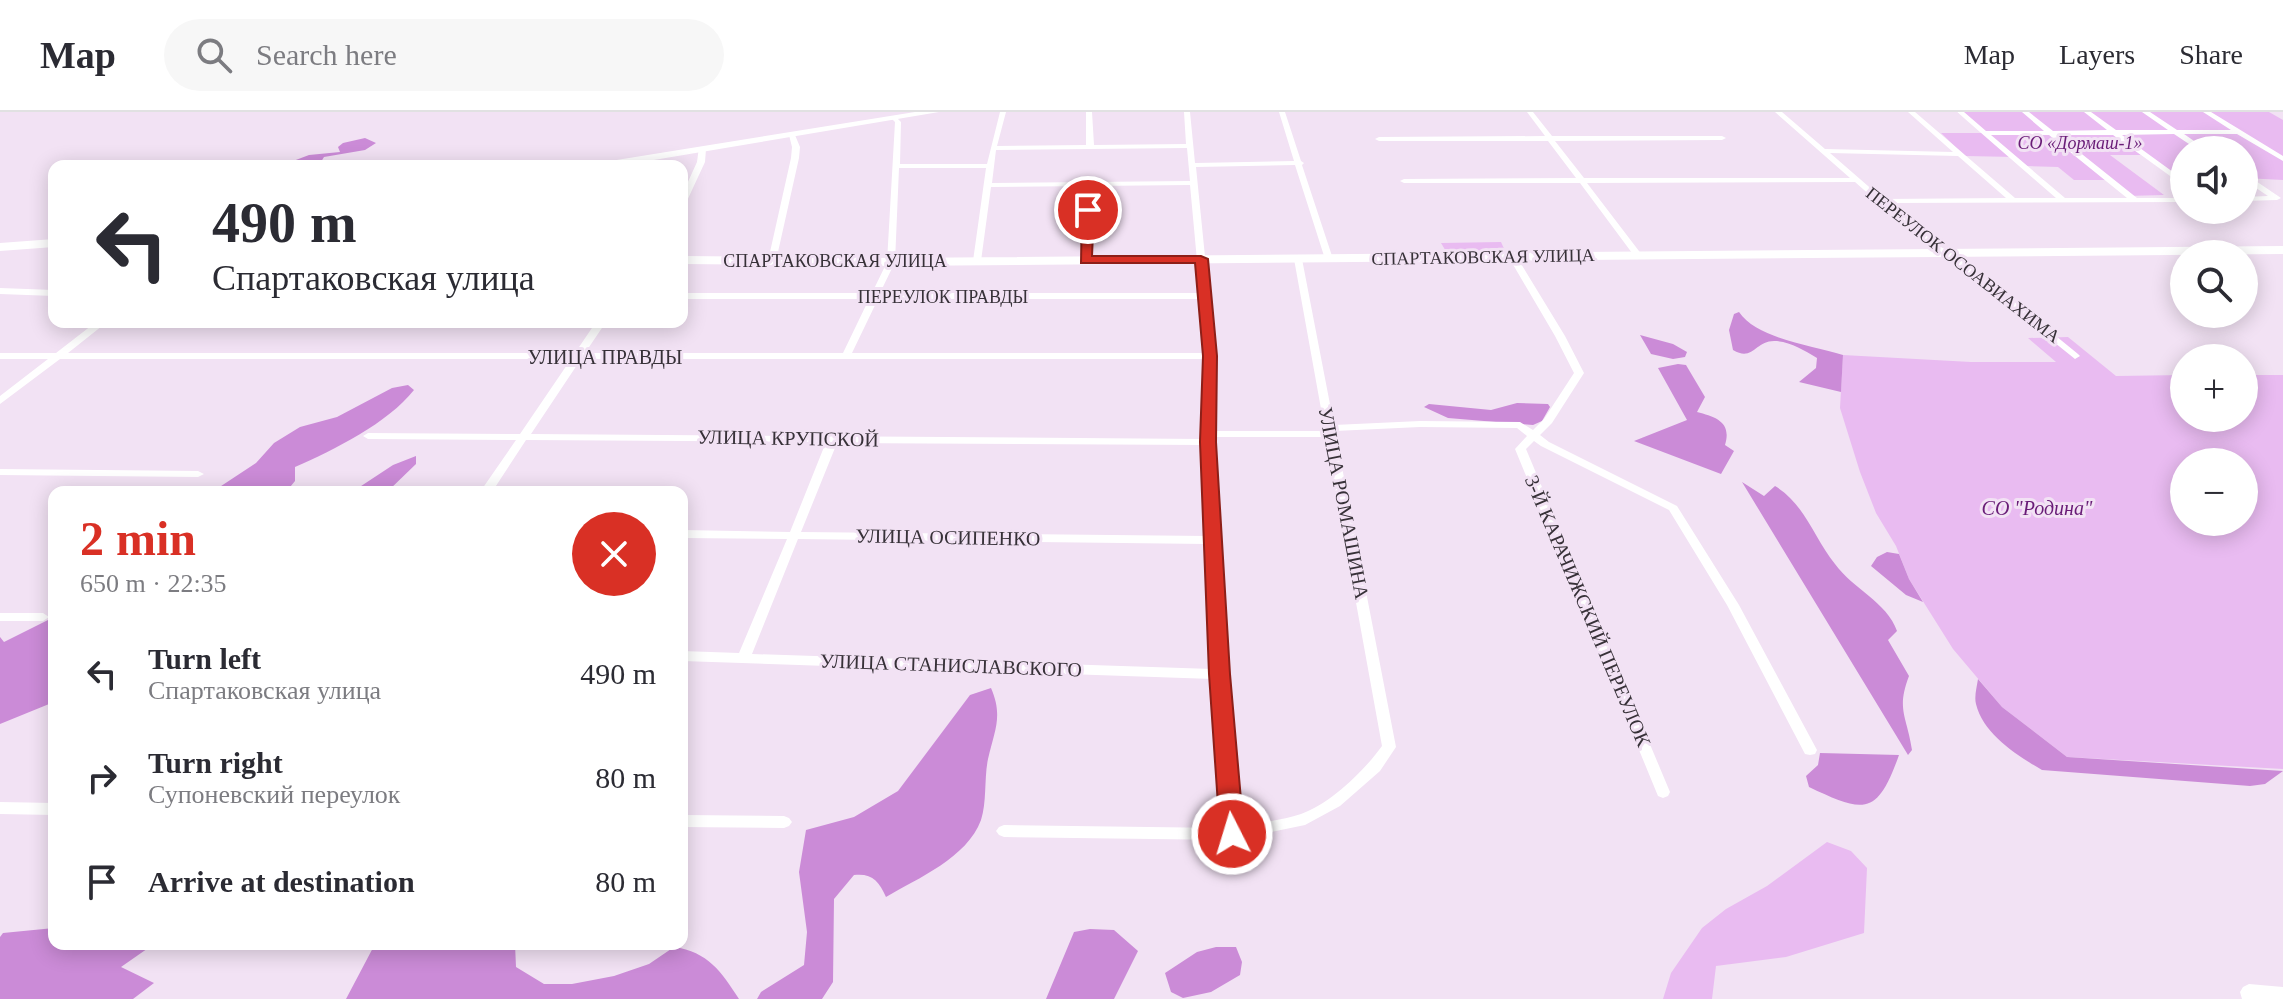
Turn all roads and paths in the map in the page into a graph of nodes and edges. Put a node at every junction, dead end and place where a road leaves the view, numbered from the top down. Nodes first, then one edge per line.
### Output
1 (934, 112) edge
2 (1003, 112) edge
3 (1089, 112) edge
4 (1187, 112) edge
5 (1282, 112) edge
6 (1530, 112) edge
7 (1778, 112) edge
8 (1911, 112) edge
9 (1960, 112) edge
10 (2025, 112) edge
11 (2087, 112) edge
12 (2145, 112) edge
13 (2206, 112) edge
14 (894, 118) junction
15 (2111, 131) junction
16 (2174, 131) junction
17 (2238, 132) junction
18 (1985, 133) junction
19 (2049, 133) junction
20 (792, 135) junction
21 (2182, 136) edge
22 (1549, 138) junction
23 (1722, 138) dead end
24 (1379, 139) dead end
25 (1090, 146) junction
26 (1191, 146) junction
27 (993, 148) junction
28 (702, 149) junction
29 (1822, 151) junction
30 (1959, 154) junction
31 (2283, 159) edge
32 (635, 160) edge
33 (1300, 163) junction
34 (1193, 165) junction
35 (897, 166) junction
36 (991, 166) junction
37 (2170, 174) edge
38 (1580, 180) junction
39 (1855, 180) junction
40 (1404, 181) dead end
41 (1194, 183) junction
42 (688, 185) edge
43 (693, 185) junction
44 (989, 185) junction
45 (1090, 185) junction
46 (2258, 185) edge
47 (688, 193) edge
48 (2280, 198) edge
49 (2258, 199) edge
50 (2170, 200) edge
51 (1880, 201) junction
52 (2014, 201) junction
53 (2064, 201) junction
54 (2136, 201) junction
55 (48, 242) edge
56 (0, 247) edge
57 (2283, 250) edge
58 (1945, 253) junction
59 (1638, 255) junction
60 (1512, 256) junction
61 (1201, 259) junction
62 (1298, 259) junction
63 (1329, 259) junction
64 (688, 260) edge
65 (1085, 260) junction
66 (772, 261) junction
67 (977, 261) junction
68 (891, 262) junction
69 (0, 291) edge
70 (48, 293) edge
71 (688, 296) edge
72 (1205, 296) junction
73 (873, 298) junction
74 (94, 328) edge
75 (597, 328) edge
76 (0, 356) edge
77 (846, 356) junction
78 (1210, 356) junction
79 (2075, 356) dead end
80 (60, 357) junction
81 (576, 357) junction
82 (0, 401) edge
83 (1331, 431) junction
84 (1534, 434) junction
85 (368, 436) dead end
86 (525, 436) junction
87 (1209, 438) junction
88 (833, 439) junction
89 (0, 472) edge
90 (198, 474) dead end
91 (490, 486) edge
92 (688, 534) edge
93 (794, 535) junction
94 (1214, 540) junction
95 (0, 617) edge
96 (43, 617) dead end
97 (688, 656) edge
98 (744, 658) junction
99 (1219, 674) junction
100 (1810, 750) dead end
101 (1663, 792) dead end
102 (0, 808) edge
103 (48, 809) edge
104 (688, 821) edge
105 (784, 822) dead end
106 (1004, 831) dead end
107 (1232, 834) junction
108 (2250, 995) edge
109 (2283, 995) edge

1 - 14 street
2 - 27 street
3 - 25 street
4 - 26 street
5 - 33 street
6 - 22 street
7 - 29 street, ПЕРЕУЛОК ОСОАВИАХИМА
8 - 30 street
9 - 18 street
10 - 19 street
11 - 15 street
12 - 16 street
13 - 17 street
14 - 20 street
14 - 35 street
15 - 16 street
15 - 19 street
15 - 37 street
16 - 17 street
16 - 21 street
17 - 31 street
18 - 19 street
18 - 53 street
19 - 54 street
20 - 28 street
20 - 66 street
22 - 23 street
22 - 24 street
22 - 38 street
25 - 26 street
25 - 27 street
26 - 34 street
27 - 36 street
28 - 32 street
28 - 43 street
29 - 30 street
29 - 39 street, ПЕРЕУЛОК ОСОАВИАХИМА
30 - 52 street
33 - 34 street
33 - 63 street
34 - 41 street
35 - 36 street
35 - 68 street
36 - 44 street
38 - 39 street
38 - 40 street
38 - 59 street
39 - 51 street, ПЕРЕУЛОК ОСОАВИАХИМА
41 - 45 street
41 - 61 street
42 - 43 street
43 - 47 street
44 - 45 street
44 - 67 street
45 - 65 street
46 - 48 street
48 - 49 street
50 - 54 street
51 - 52 street
51 - 58 street, ПЕРЕУЛОК ОСОАВИАХИМА
52 - 53 street
53 - 54 street
55 - 56 street
57 - 58 street, СПАРТАКОВСКАЯ УЛИЦА
58 - 59 street, СПАРТАКОВСКАЯ УЛИЦА
58 - 79 street, ПЕРЕУЛОК ОСОАВИАХИМА
59 - 60 street, СПАРТАКОВСКАЯ УЛИЦА
60 - 63 street, СПАРТАКОВСКАЯ УЛИЦА
60 - 84 street
61 - 62 street, СПАРТАКОВСКАЯ УЛИЦА
61 - 65 street, СПАРТАКОВСКАЯ УЛИЦА
61 - 72 street
62 - 63 street, СПАРТАКОВСКАЯ УЛИЦА
62 - 83 street, УЛИЦА РОМАШИНА
64 - 66 street, СПАРТАКОВСКАЯ УЛИЦА
65 - 67 street, СПАРТАКОВСКАЯ УЛИЦА
66 - 68 street, СПАРТАКОВСКАЯ УЛИЦА
67 - 68 street, СПАРТАКОВСКАЯ УЛИЦА
68 - 73 street
69 - 70 street
71 - 73 street, ПЕРЕУЛОК ПРАВДЫ
72 - 73 street, ПЕРЕУЛОК ПРАВДЫ
72 - 78 street
73 - 77 street
74 - 80 street
75 - 81 street
76 - 80 street, УЛИЦА ПРАВДЫ
77 - 78 street, УЛИЦА ПРАВДЫ
77 - 81 street, УЛИЦА ПРАВДЫ
78 - 87 street
80 - 81 street, УЛИЦА ПРАВДЫ
80 - 82 street
81 - 86 street
83 - 84 street, УЛИЦА КРУПСКОЙ
83 - 87 street, УЛИЦА КРУПСКОЙ
83 - 107 street, УЛИЦА РОМАШИНА
84 - 100 street, УЛИЦА КРУПСКОЙ
84 - 101 street, 3-Й КАРАЧИЖСКИЙ ПЕРЕУЛОК
85 - 86 street, УЛИЦА КРУПСКОЙ
86 - 88 street, УЛИЦА КРУПСКОЙ
86 - 91 street
87 - 88 street, УЛИЦА КРУПСКОЙ
87 - 94 street
88 - 93 street
89 - 90 street
92 - 93 street, УЛИЦА ОСИПЕНКО
93 - 94 street, УЛИЦА ОСИПЕНКО
93 - 98 street
94 - 99 street
95 - 96 street
97 - 98 street, УЛИЦА СТАНИСЛАВСКОГО
98 - 99 street, УЛИЦА СТАНИСЛАВСКОГО
99 - 107 street
102 - 103 street
104 - 105 street
106 - 107 street
108 - 109 street

